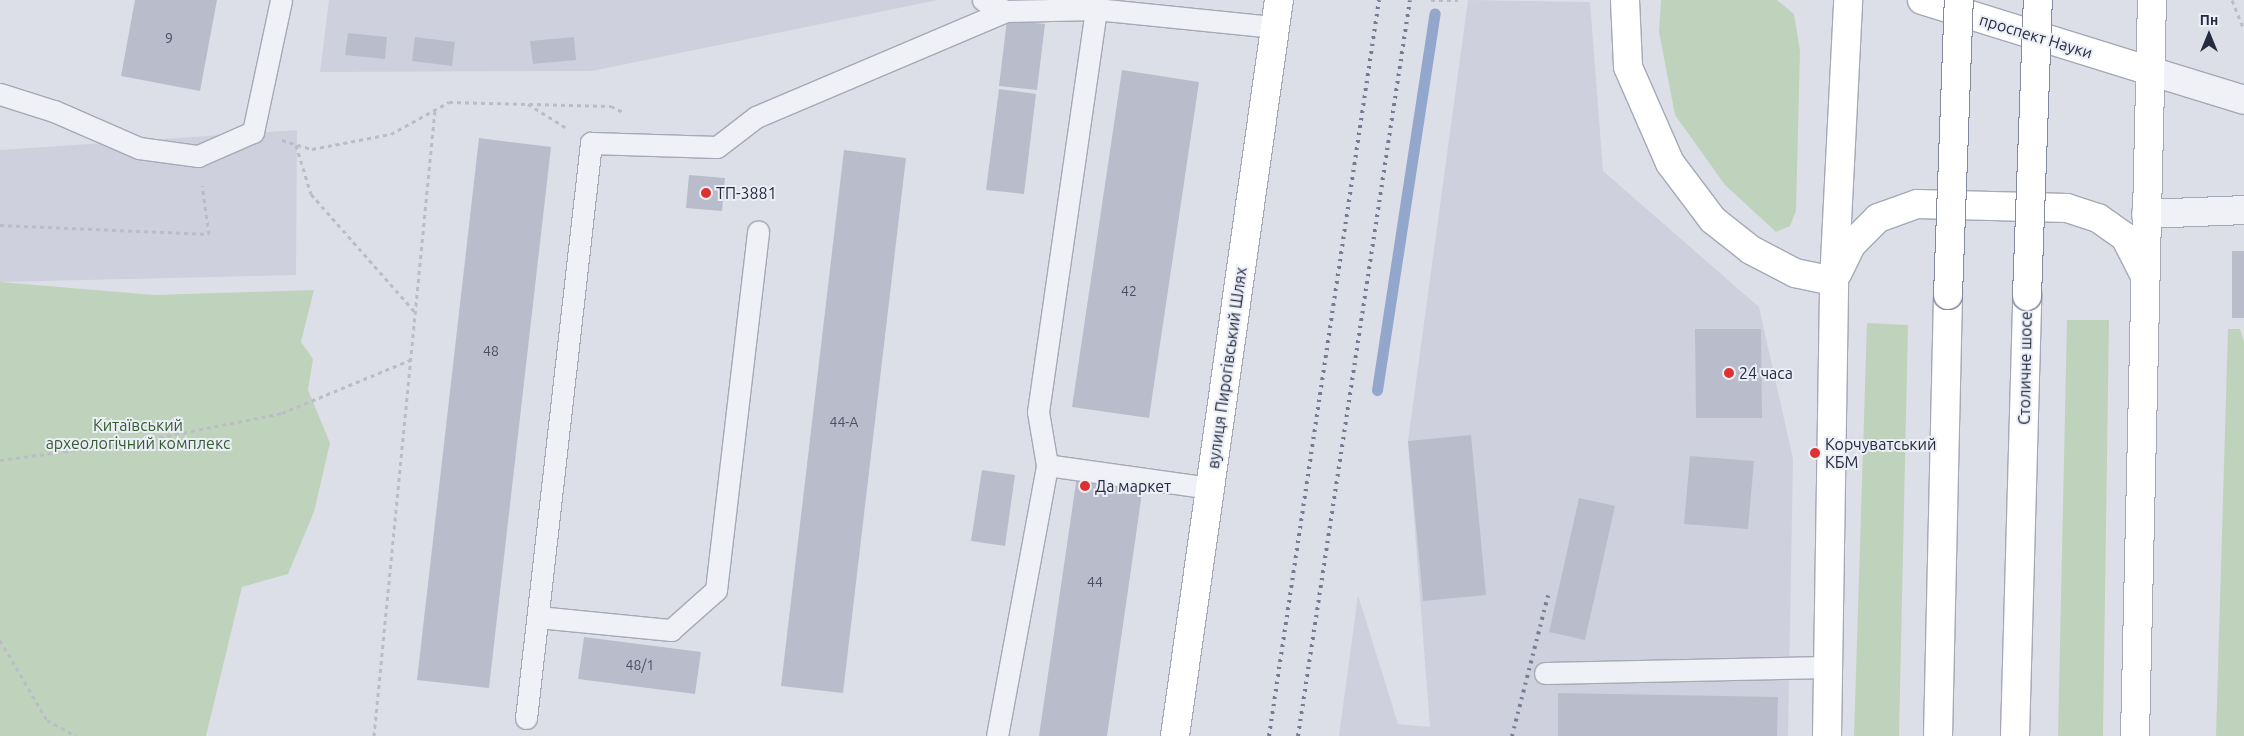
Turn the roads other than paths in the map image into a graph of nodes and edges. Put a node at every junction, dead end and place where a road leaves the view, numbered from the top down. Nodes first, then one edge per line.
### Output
1 (282, 0) edge
2 (982, 0) edge
3 (1279, 0) edge
4 (1625, 0) edge
5 (1848, 0) edge
6 (1922, 0) edge
7 (1959, 0) edge
8 (2038, 0) edge
9 (2152, 0) edge
10 (1090, 5) edge
11 (1006, 11) junction
12 (1274, 27) junction
13 (2150, 71) junction
14 (0, 94) edge
15 (2244, 100) edge
16 (2244, 210) edge
17 (2146, 214) junction
18 (758, 231) dead end
19 (2145, 276) junction
20 (1834, 281) junction
21 (1047, 465) junction
22 (1210, 488) junction
23 (538, 617) junction
24 (1828, 667) junction
25 (1545, 673) dead end
26 (526, 718) dead end
27 (997, 736) edge
28 (1174, 736) edge
29 (1827, 736) edge
30 (1938, 736) edge
31 (2015, 736) edge
32 (2135, 736) edge

1 - 14 lane
2 - 11 lane
3 - 12 main road, вулиця Пирогівський Шлях
4 - 20 main road
5 - 20 main road
6 - 13 main road, проспект Науки
7 - 30 main road, bridge
8 - 31 main road, Столичне шосе, bridge
9 - 13 main road
10 - 11 lane
10 - 12 lane
10 - 21 lane
11 - 23 lane
12 - 22 main road, вулиця Пирогівський Шлях
13 - 15 street
13 - 17 main road
16 - 17 street
17 - 19 main road
18 - 23 lane
19 - 20 main road
19 - 32 main road
20 - 24 main road
21 - 22 lane
21 - 27 lane
22 - 28 main road, вулиця Пирогівський Шлях
23 - 26 lane
24 - 25 lane
24 - 29 main road

